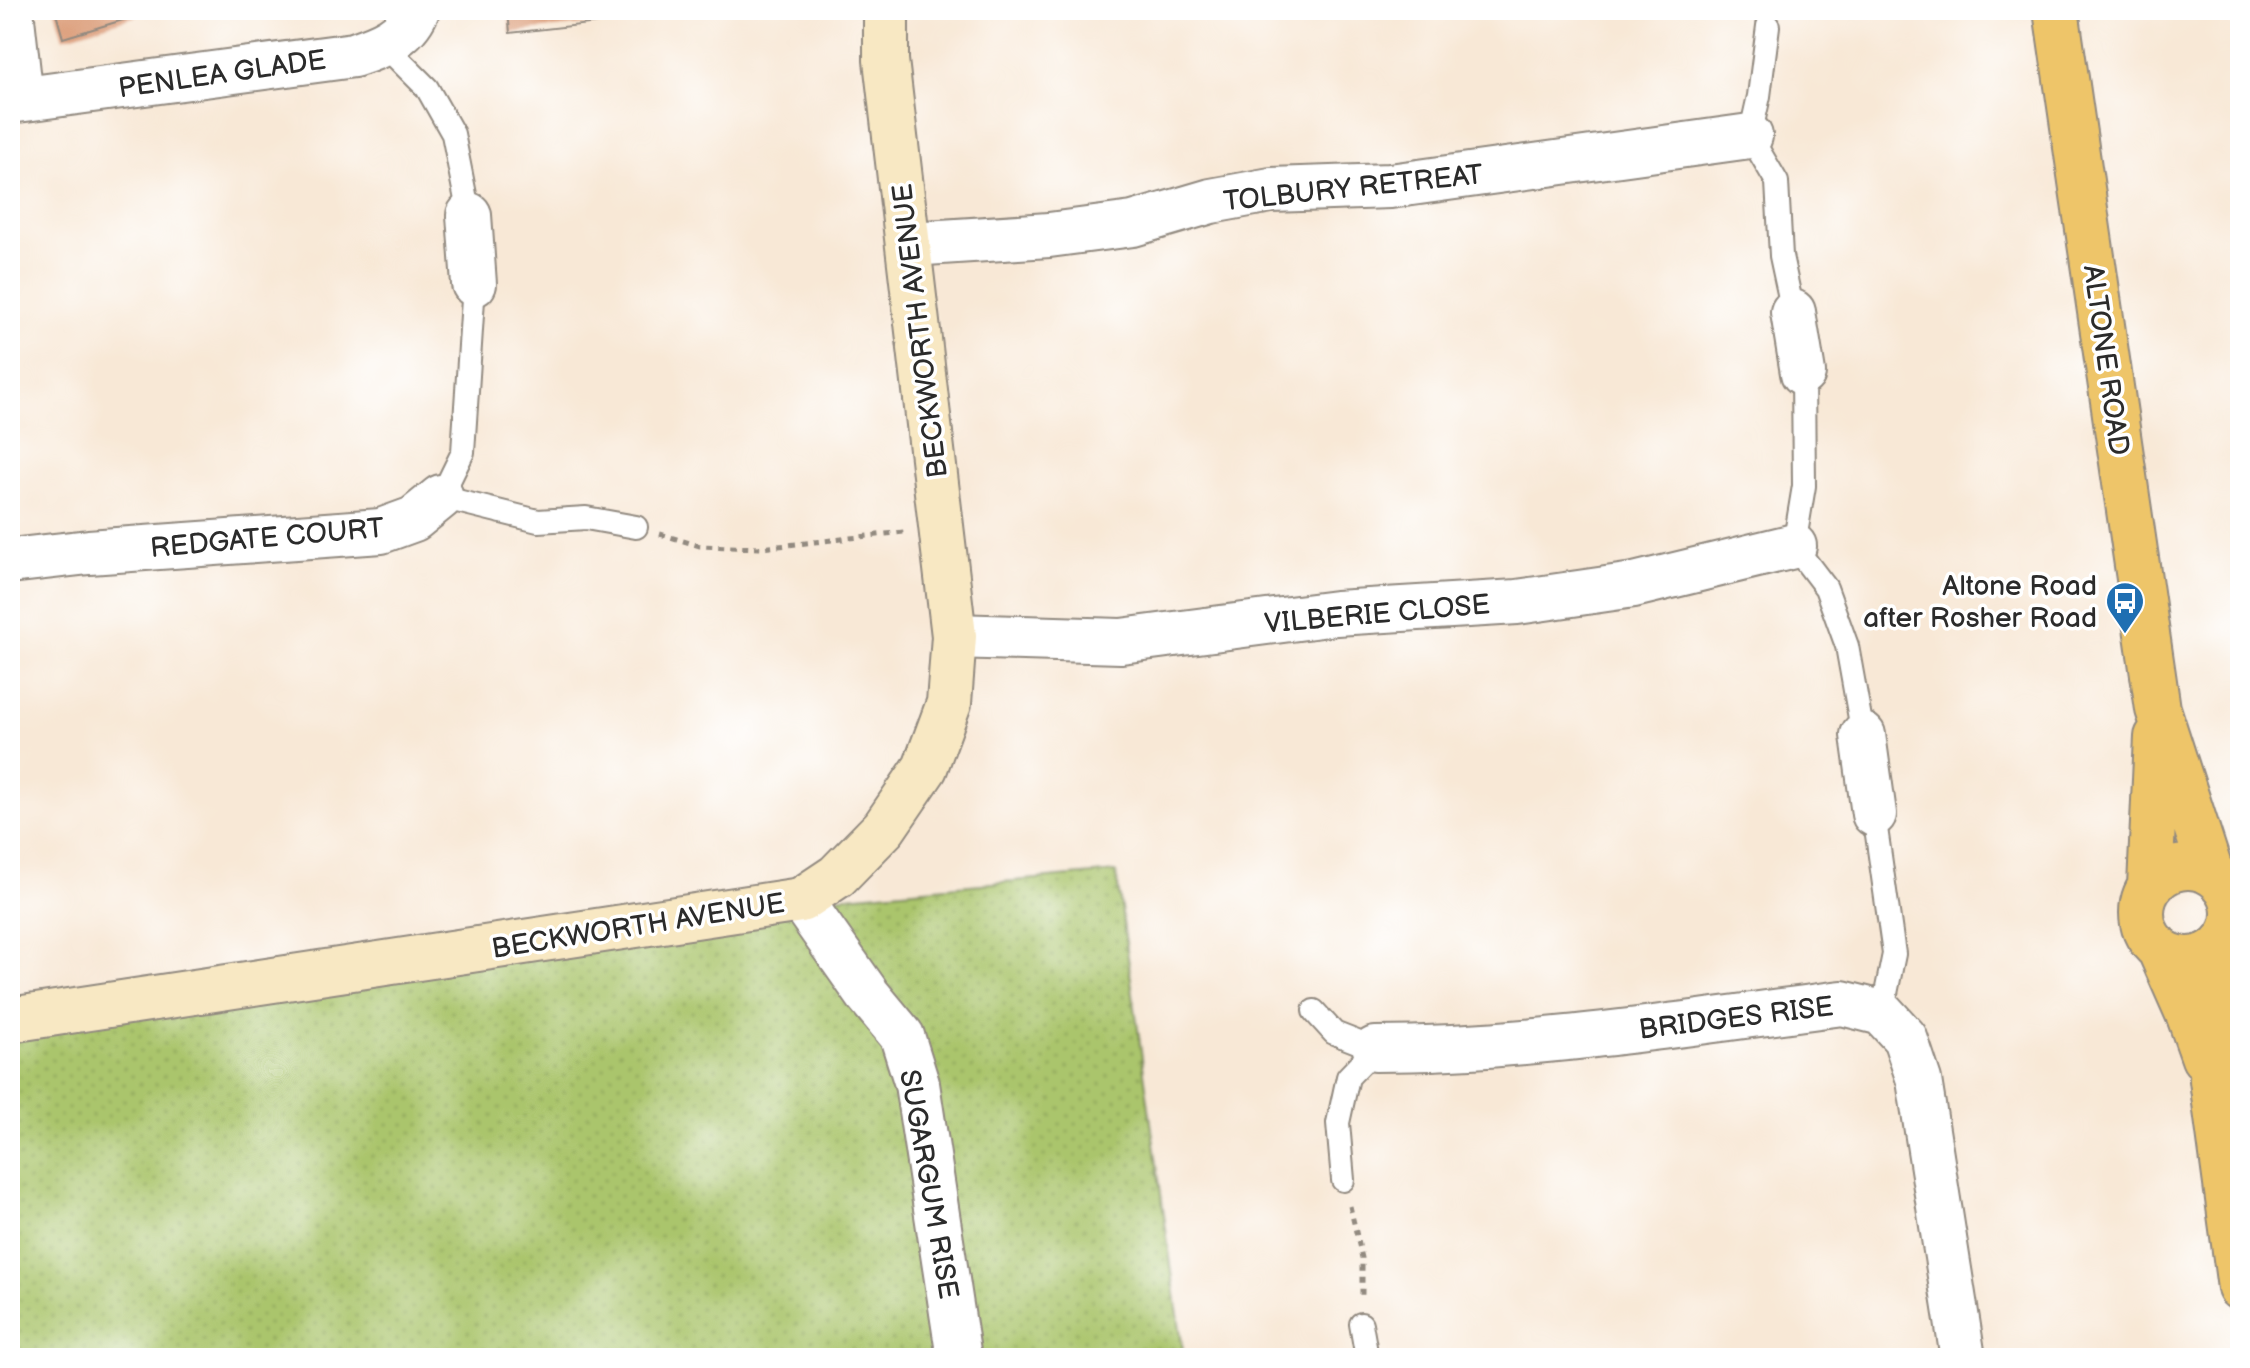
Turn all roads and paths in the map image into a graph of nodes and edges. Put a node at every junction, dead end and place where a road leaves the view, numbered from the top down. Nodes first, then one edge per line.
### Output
1 (11, 10) edge
2 (417, 10) edge
3 (886, 10) edge
4 (2056, 10) edge
5 (1768, 26) dead end
6 (384, 45) junction
7 (16, 100) edge
8 (1750, 136) junction
9 (469, 215) joint
10 (910, 244) junction
11 (474, 284) joint
12 (1793, 312) joint
13 (1803, 373) joint
14 (441, 497) junction
15 (636, 527) joint
16 (942, 528) junction
17 (1794, 546) junction
18 (10, 561) edge
19 (954, 636) junction
20 (2158, 709) junction
21 (1863, 735) joint
22 (1874, 814) joint
23 (2225, 880) edge
24 (2150, 886) junction
25 (801, 900) junction
26 (2225, 945) edge
27 (2159, 948) junction
28 (1314, 1011) dead end
29 (1882, 1013) junction
30 (10, 1020) edge
31 (1375, 1049) junction
32 (2212, 1080) junction
33 (1343, 1180) joint
34 (2240, 1288) edge
35 (1361, 1324) joint
36 (959, 1358) edge
37 (1367, 1358) edge
38 (1963, 1358) edge

1 - 7 street
2 - 6 street, PENLEA GLADE
3 - 10 street, BECKWORTH AVENUE
4 - 20 main road, ALTONE ROAD
5 - 8 lane
6 - 7 street, PENLEA GLADE
6 - 9 lane
8 - 10 street, TOLBURY RETREAT
8 - 12 lane
9 - 11 street
10 - 16 street, BECKWORTH AVENUE
11 - 14 lane, REDGATE COURT
12 - 13 street
13 - 17 lane
14 - 15 lane
14 - 18 street, REDGATE COURT
15 - 16 path
16 - 19 street, BECKWORTH AVENUE
17 - 19 street, VILBERIE CLOSE
17 - 21 lane
19 - 25 street, BECKWORTH AVENUE
20 - 23 main road, ALTONE ROAD
20 - 24 main road, ALTONE ROAD
21 - 22 street
22 - 29 lane
23 - 24 main road
23 - 26 main road
24 - 27 main road
25 - 30 street, BECKWORTH AVENUE
25 - 36 street, SUGARGUM RISE
26 - 27 main road
26 - 32 main road
27 - 32 main road
28 - 31 lane, BRIDGES RISE
29 - 31 street, BRIDGES RISE
29 - 38 street
31 - 33 lane
32 - 34 main road
33 - 35 path
35 - 37 lane

